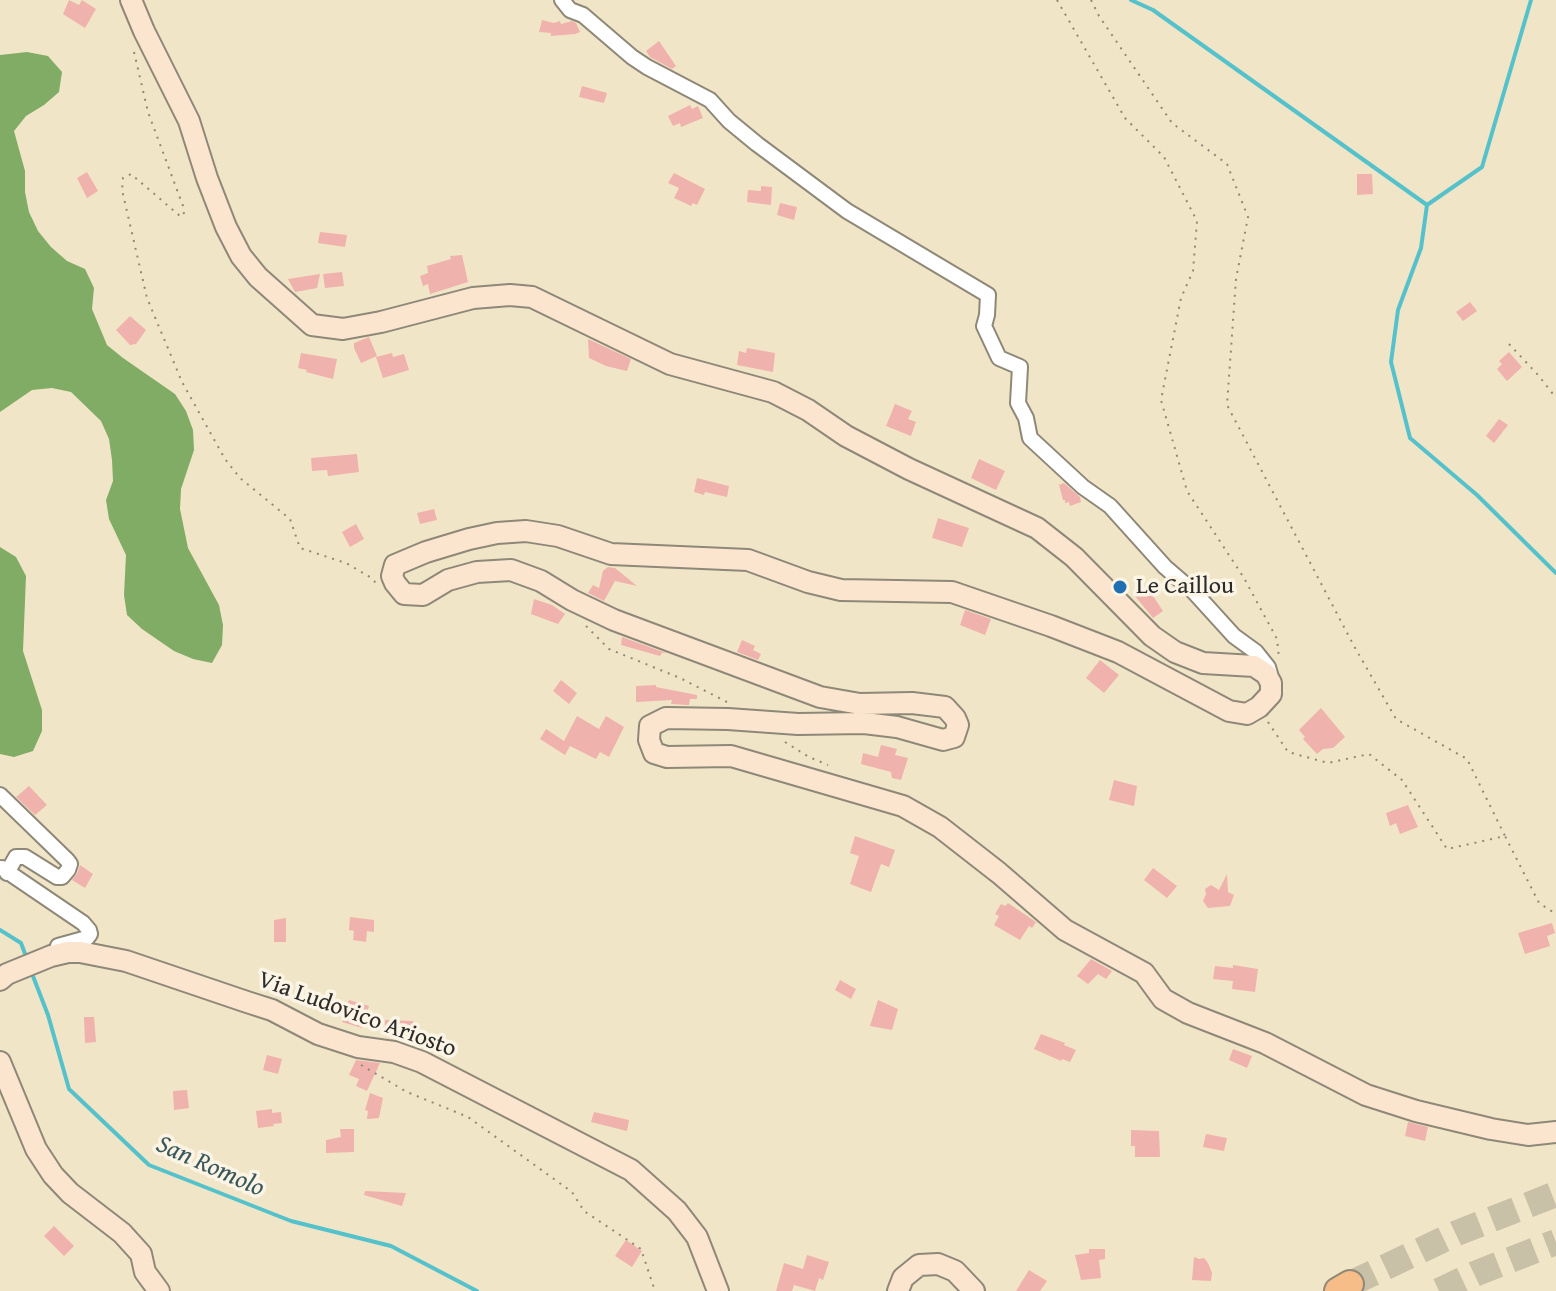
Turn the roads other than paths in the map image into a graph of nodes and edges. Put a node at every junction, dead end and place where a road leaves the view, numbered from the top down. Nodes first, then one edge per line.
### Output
1 (131, 0) edge
2 (562, 0) edge
3 (1276, 674) junction
4 (0, 795) edge
5 (4, 870) edge
6 (51, 956) junction
7 (4, 977) edge
8 (0, 1062) edge
9 (1556, 1132) edge
10 (159, 1291) edge
11 (718, 1291) edge
12 (898, 1291) edge
13 (974, 1291) edge

1 - 3 street
2 - 3 street
3 - 9 street
4 - 5 street
5 - 6 street
6 - 7 street, Via Ludovico Ariosto
6 - 11 street, Via Ludovico Ariosto
8 - 10 street
12 - 13 street

